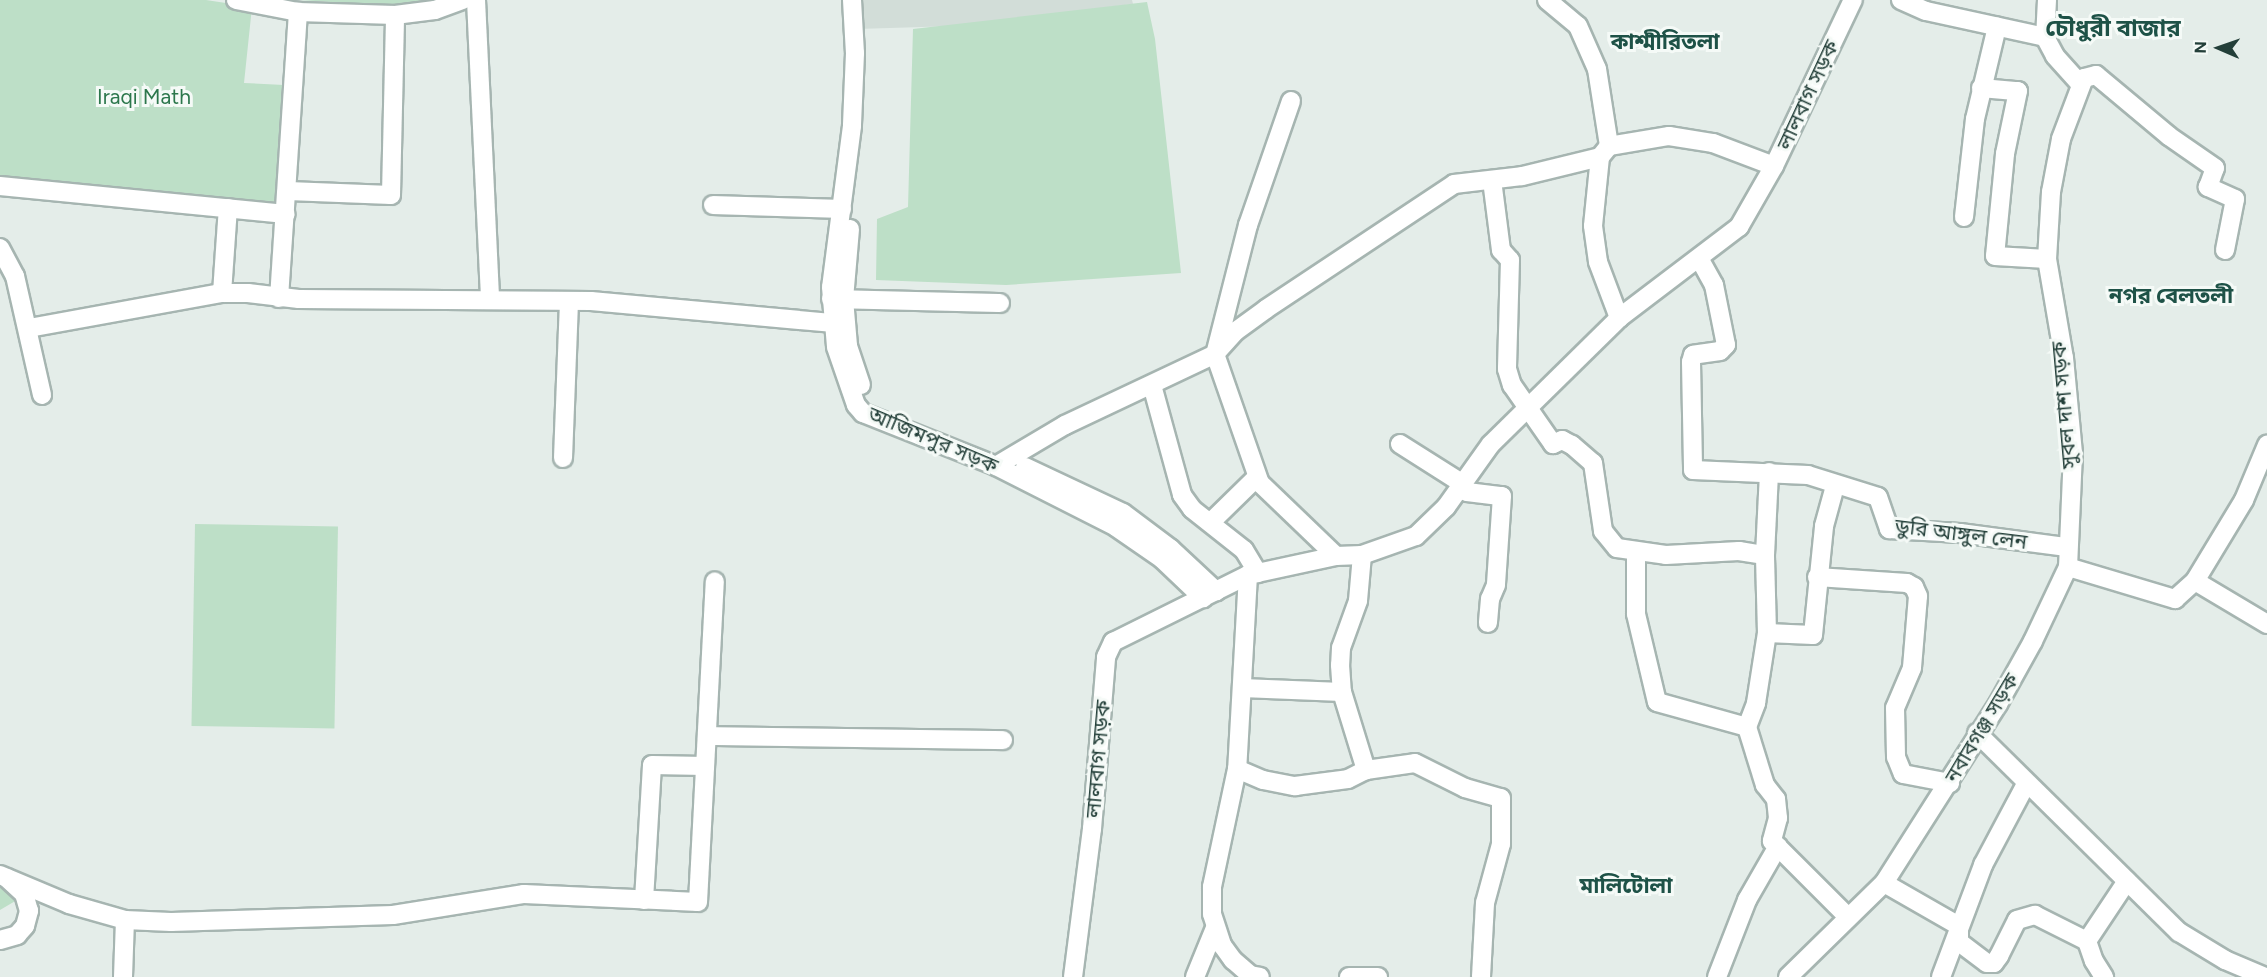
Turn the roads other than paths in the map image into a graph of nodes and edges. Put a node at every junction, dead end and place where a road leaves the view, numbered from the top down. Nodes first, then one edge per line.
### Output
1 (237, 0) edge
2 (462, 0) edge
3 (476, 0) edge
4 (852, 0) edge
5 (862, 0) edge
6 (1547, 0) edge
7 (1853, 0) edge
8 (1900, 0) edge
9 (2047, 0) edge
10 (298, 12) junction
11 (395, 15) junction
12 (1997, 27) junction
13 (2045, 37) junction
14 (2079, 83) junction
15 (1981, 87) junction
16 (1291, 101) dead end
17 (1605, 152) junction
18 (1774, 166) junction
19 (1492, 180) junction
20 (0, 186) edge
21 (288, 191) junction
22 (713, 205) dead end
23 (228, 208) junction
24 (842, 209) junction
25 (286, 214) junction
26 (1964, 218) dead end
27 (0, 248) edge
28 (2225, 250) dead end
29 (1699, 258) junction
30 (2048, 259) junction
31 (8, 279) edge
32 (222, 293) junction
33 (279, 298) junction
34 (490, 298) junction
35 (838, 299) junction
36 (569, 301) junction
37 (1000, 303) dead end
38 (1618, 318) junction
39 (834, 322) junction
40 (29, 328) junction
41 (1215, 354) junction
42 (1152, 386) junction
43 (42, 394) dead end
44 (1527, 411) junction
45 (1400, 444) dead end
46 (2267, 444) edge
47 (563, 458) dead end
48 (1001, 462) junction
49 (1769, 472) junction
50 (1257, 477) junction
51 (1463, 484) junction
52 (1835, 486) junction
53 (1211, 522) junction
54 (2067, 547) junction
55 (1636, 553) junction
56 (1362, 555) junction
57 (1765, 555) junction
58 (1336, 556) junction
59 (2068, 567) junction
60 (1253, 574) junction
61 (1817, 577) junction
62 (715, 580) dead end
63 (2195, 581) junction
64 (1209, 595) junction
65 (2265, 618) edge
66 (1488, 623) dead end
67 (1767, 633) junction
68 (1242, 688) junction
69 (1342, 692) junction
70 (1747, 727) junction
71 (1977, 733) junction
72 (707, 736) junction
73 (1003, 740) dead end
74 (705, 766) junction
75 (1237, 769) junction
76 (1366, 770) junction
77 (1950, 783) junction
78 (2026, 784) junction
79 (1778, 846) junction
80 (3, 876) edge
81 (2127, 881) junction
82 (1884, 883) junction
83 (644, 900) junction
84 (1848, 916) junction
85 (125, 920) junction
86 (1959, 926) junction
87 (1215, 928) junction
88 (0, 940) edge
89 (2088, 941) junction
90 (123, 977) edge
91 (1073, 977) edge
92 (1195, 977) edge
93 (1260, 977) edge
94 (1349, 977) edge
95 (1378, 977) edge
96 (1481, 977) edge
97 (1716, 977) edge
98 (1788, 977) edge
99 (1941, 977) edge
100 (2104, 977) edge
101 (2265, 977) edge

1 - 10 street
2 - 11 street
3 - 34 street
4 - 24 street, আজিমপুর সড়ক
5 - 35 street, আজিমপুর সড়ক
6 - 17 street
7 - 18 street, লালবাগ সড়ক
8 - 12 street
9 - 13 street
10 - 11 street
10 - 21 street
11 - 21 street
12 - 13 street
12 - 15 street
13 - 14 street
14 - 28 street
14 - 30 street, সুবল দাশ সড়ক
15 - 26 street
15 - 30 street
16 - 41 street
17 - 18 street, লালবাগ সড়ক
17 - 19 street, লালবাগ সড়ক
17 - 38 street
18 - 29 street, লালবাগ সড়ক
19 - 41 street, লালবাগ সড়ক
19 - 44 street
20 - 23 street
21 - 25 street
22 - 24 street
23 - 25 street
23 - 32 street
24 - 35 street, আজিমপুর সড়ক
25 - 33 street
27 - 31 street
29 - 38 street, লালবাগ সড়ক
29 - 49 street, ডুরি আঙ্গুল লেন
30 - 54 street, সুবল দাশ সড়ক
31 - 40 street
32 - 33 street
32 - 40 street
33 - 34 street
34 - 36 street
35 - 37 street
35 - 39 street, আজিমপুর সড়ক
35 - 48 street, আজিমপুর সড়ক
36 - 39 street
36 - 47 street
38 - 44 street, লালবাগ সড়ক
39 - 48 street, আজিমপুর সড়ক
40 - 43 street
41 - 42 street
41 - 50 street
42 - 48 street
42 - 53 street
44 - 51 street, লালবাগ সড়ক
44 - 55 street
45 - 51 street
46 - 63 street
48 - 64 street, আজিমপুর সড়ক
49 - 52 street, ডুরি আঙ্গুল লেন
49 - 57 street
50 - 53 street
50 - 58 street
51 - 56 street, লালবাগ সড়ক
51 - 66 street
52 - 54 street, ডুরি আঙ্গুল লেন
52 - 61 street
53 - 60 street
54 - 59 street, সুবল দাশ সড়ক
55 - 57 street
55 - 70 street
56 - 58 street, লালবাগ সড়ক
56 - 69 street
57 - 67 street
58 - 60 street, লালবাগ সড়ক
59 - 63 street
59 - 71 street, নবাবগঞ্জ সড়ক
60 - 64 street, লালবাগ সড়ক
60 - 68 street
61 - 67 street
61 - 77 street
62 - 72 street
63 - 65 street
64 - 91 street, লালবাগ সড়ক
67 - 70 street
68 - 69 street
68 - 75 street
69 - 76 street
70 - 79 street
71 - 77 street, নবাবগঞ্জ সড়ক
71 - 78 street
72 - 73 street
72 - 74 street
74 - 83 street
74 - 83 street
75 - 76 street
75 - 87 street
76 - 96 street
77 - 82 street, নবাবগঞ্জ সড়ক
78 - 81 street
78 - 86 street
79 - 84 street
79 - 97 street
80 - 85 street
80 - 88 street
81 - 89 street
81 - 101 street
82 - 84 street, নবাবগঞ্জ সড়ক
82 - 86 street
83 - 85 street
84 - 98 street, নবাবগঞ্জ সড়ক
85 - 90 street
86 - 89 street
86 - 99 street
87 - 92 street
87 - 93 street
89 - 100 street
94 - 95 street

